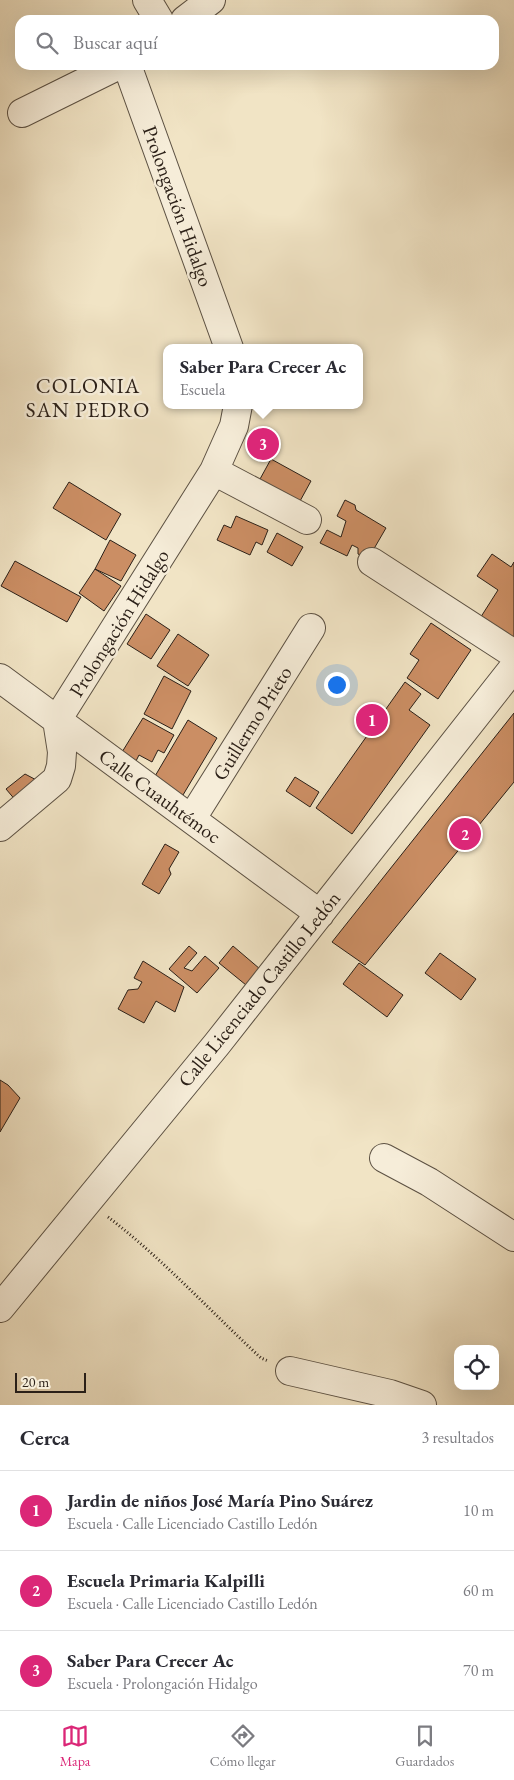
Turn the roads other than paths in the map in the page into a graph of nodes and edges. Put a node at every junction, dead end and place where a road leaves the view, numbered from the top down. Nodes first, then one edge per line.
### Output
1 (146, 0) edge
2 (211, 0) edge
3 (156, 15) edge
4 (192, 15) edge
5 (109, 70) edge
6 (129, 70) edge
7 (22, 113) dead end
8 (228, 344) edge
9 (237, 409) edge
10 (214, 471) junction
11 (307, 520) dead end
12 (372, 562) dead end
13 (311, 628) dead end
14 (514, 654) edge
15 (514, 667) edge
16 (0, 678) edge
17 (57, 720) junction
18 (192, 818) junction
19 (0, 827) edge
20 (320, 914) junction
21 (384, 1158) dead end
22 (514, 1237) edge
23 (0, 1308) edge
24 (290, 1371) road end
25 (422, 1405) edge

1 - 3 street
2 - 4 street
5 - 7 street
6 - 8 street, Prolongación Hidalgo
9 - 10 street, Prolongación Hidalgo
10 - 11 street
10 - 17 street, Prolongación Hidalgo
12 - 14 street
13 - 18 street, Guillermo Prieto
15 - 20 street, Calle Licenciado Castillo Ledón
16 - 17 street, Calle Cuauhtémoc
17 - 18 street, Calle Cuauhtémoc
17 - 19 street
18 - 20 street, Calle Cuauhtémoc
20 - 23 street, Calle Licenciado Castillo Ledón
21 - 22 street
24 - 25 street

